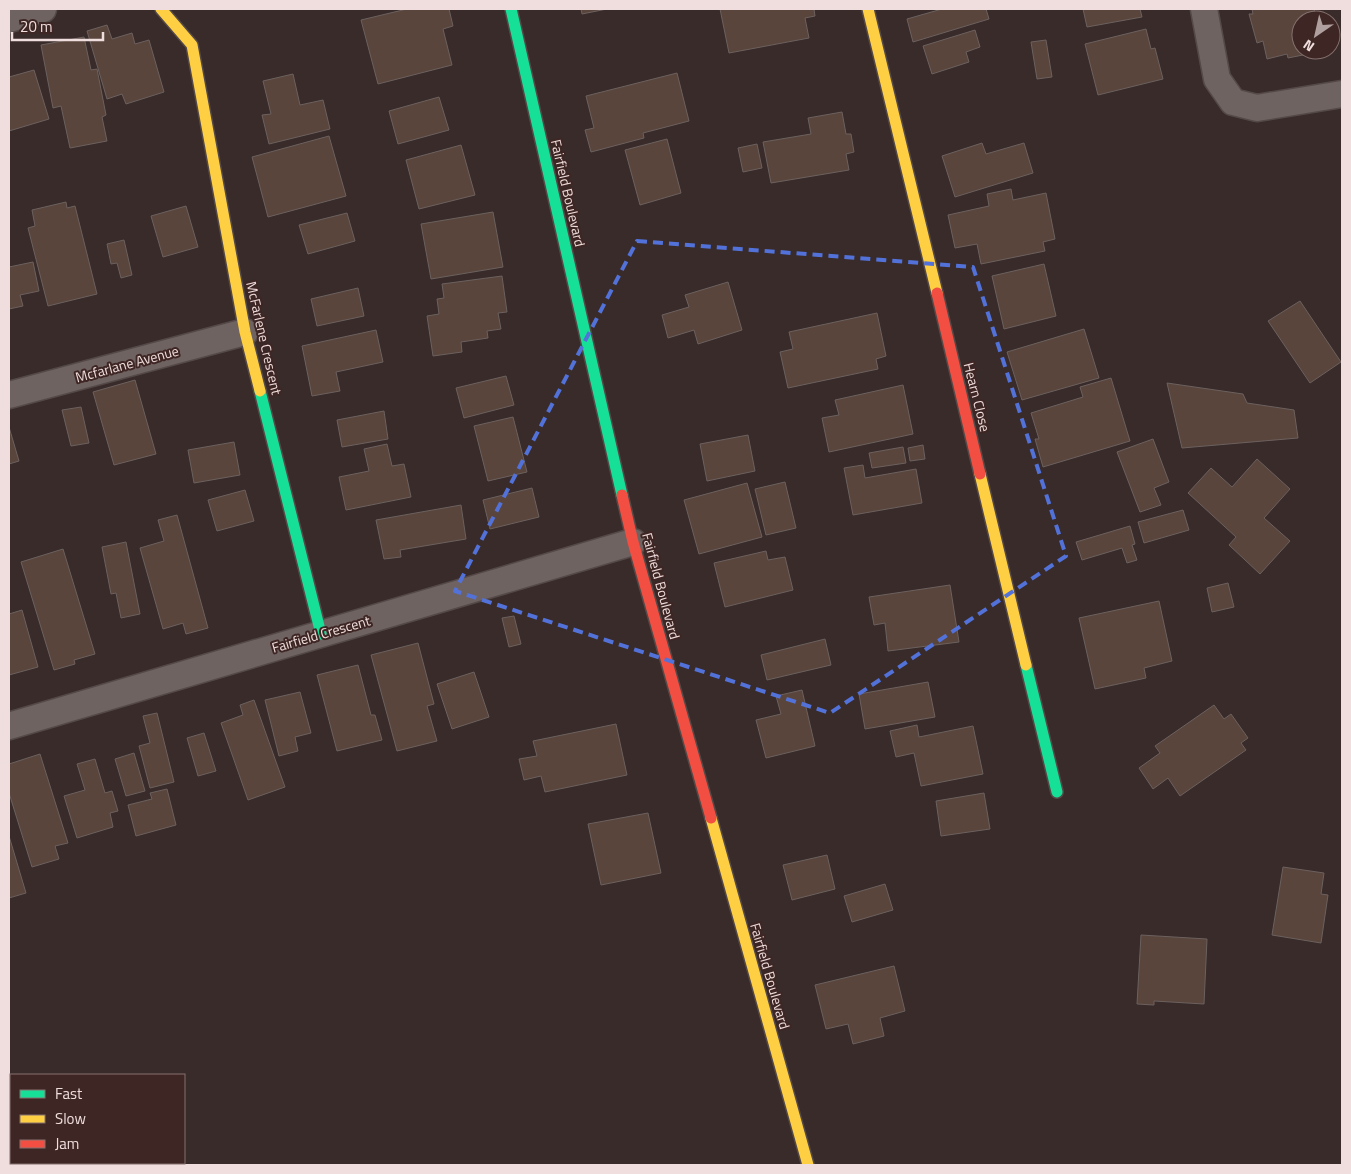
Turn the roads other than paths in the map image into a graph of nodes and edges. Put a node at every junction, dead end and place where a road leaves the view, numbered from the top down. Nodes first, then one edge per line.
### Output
1 (42, 9) edge
2 (161, 9) edge
3 (511, 9) edge
4 (868, 9) edge
5 (1204, 9) edge
6 (9, 19) edge
7 (1342, 94) edge
8 (246, 332) junction
9 (9, 395) edge
10 (633, 542) junction
11 (321, 634) junction
12 (9, 726) edge
13 (1057, 792) dead end
14 (808, 1165) edge

1 - 6 street
2 - 8 street, McFarlene Crescent
3 - 10 street, Fairfield Boulevard
4 - 13 street, Hearn Close
5 - 7 street
8 - 9 street, Mcfarlane Avenue
8 - 11 street, McFarlene Crescent
10 - 11 street, Fairfield Crescent
10 - 14 street, Fairfield Boulevard
11 - 12 street, Fairfield Crescent

